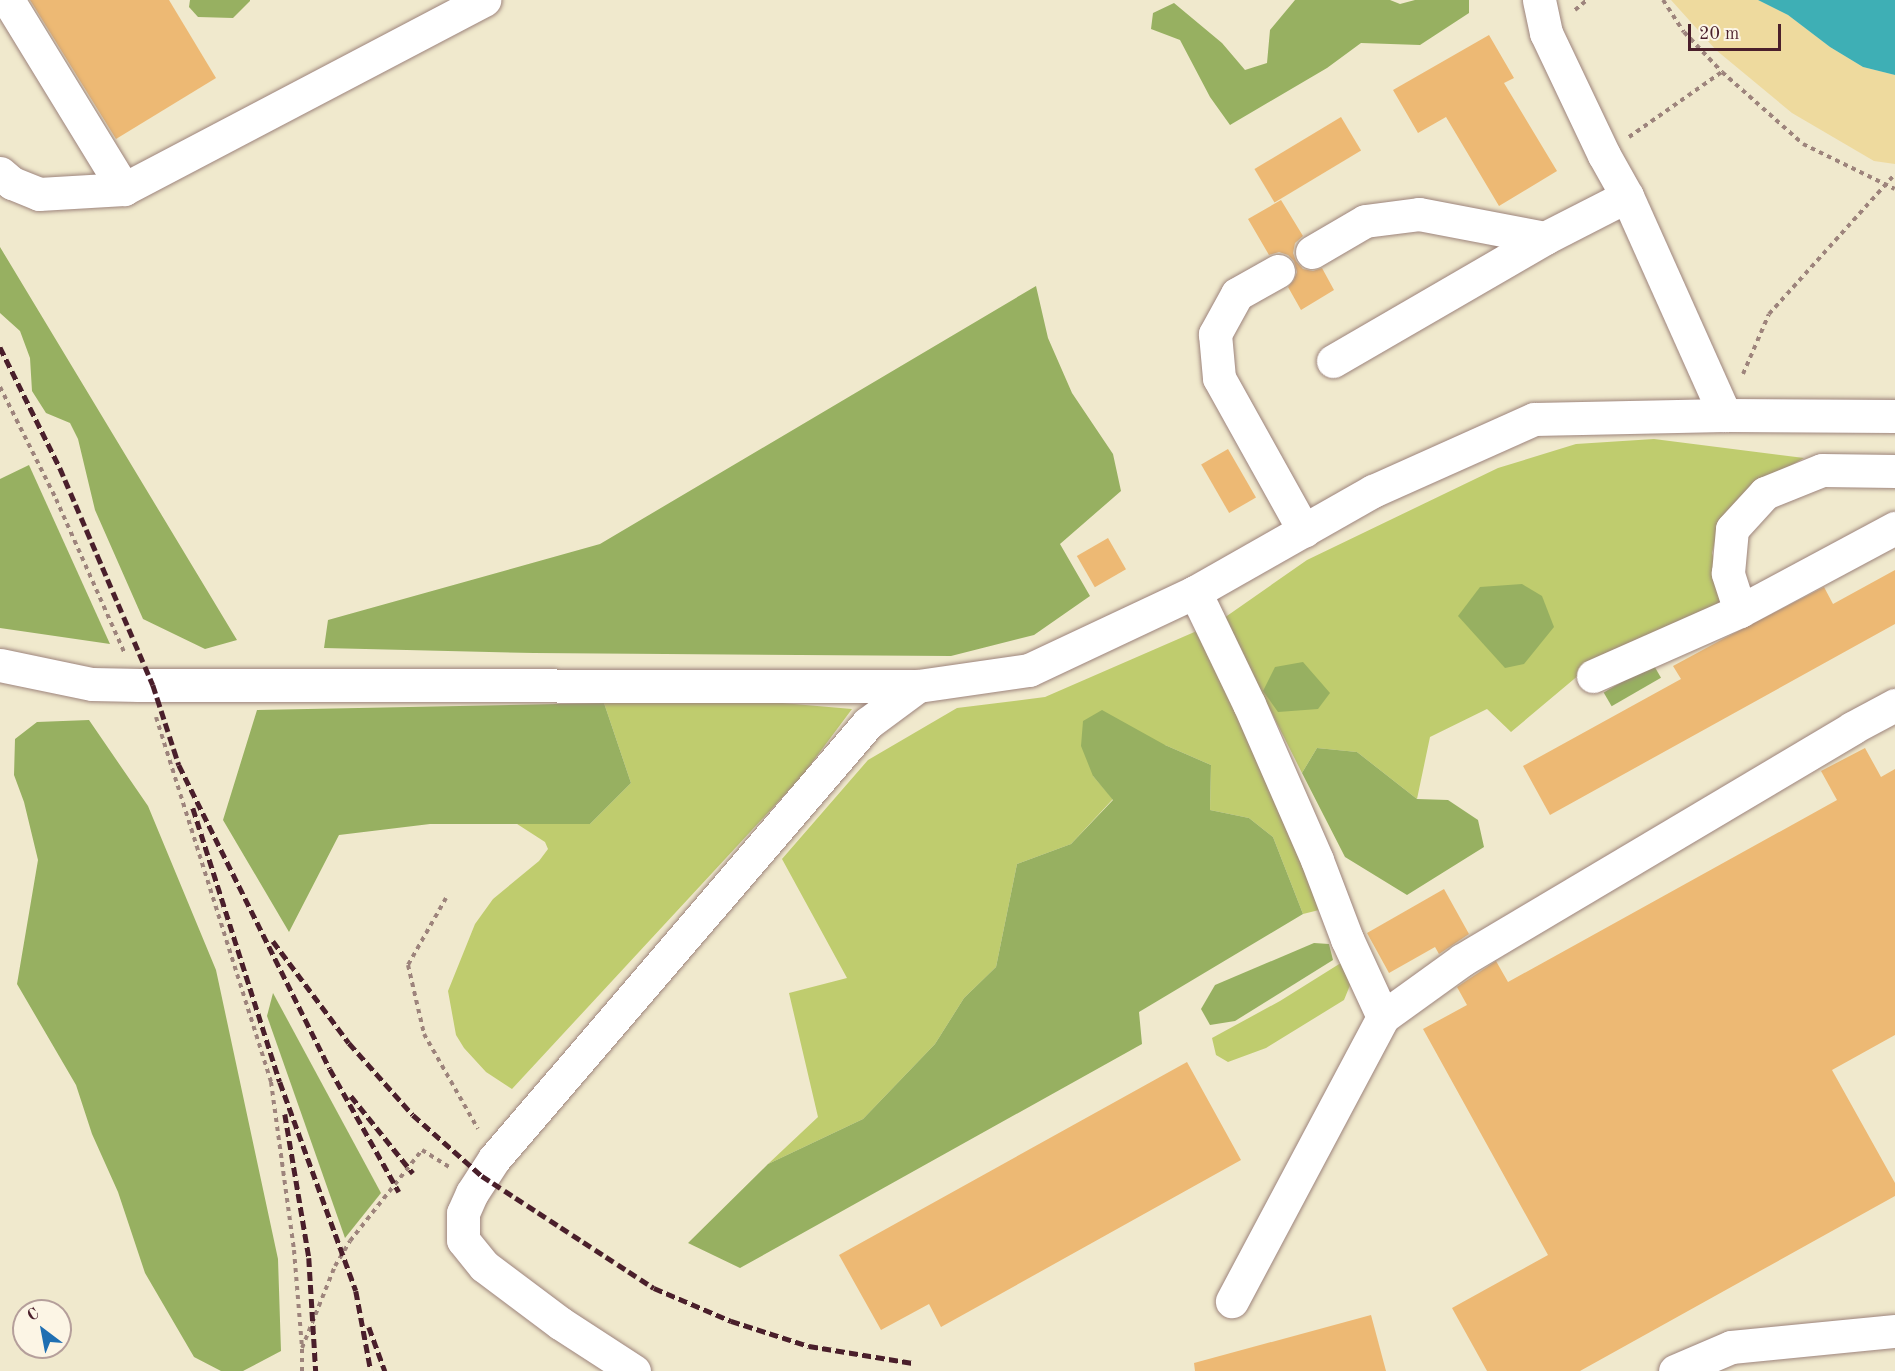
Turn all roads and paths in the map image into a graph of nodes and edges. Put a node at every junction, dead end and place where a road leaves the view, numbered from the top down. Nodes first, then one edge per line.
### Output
1 (484, 0) edge
2 (1539, 0) edge
3 (1662, 0) edge
4 (6, 6) edge
5 (1722, 72) junction
6 (1604, 155) junction
7 (0, 173) edge
8 (1895, 174) edge
9 (1885, 184) junction
10 (124, 189) junction
11 (1895, 189) edge
12 (1627, 196) junction
13 (1545, 238) junction
14 (1312, 252) dead end
15 (1278, 271) dead end
16 (1333, 362) dead end
17 (0, 387) edge
18 (1725, 415) junction
19 (1895, 416) edge
20 (1895, 471) edge
21 (1895, 528) edge
22 (1304, 531) junction
23 (1195, 592) junction
24 (1740, 611) junction
25 (0, 665) edge
26 (1593, 676) dead end
27 (142, 685) junction
28 (918, 686) junction
29 (1895, 705) edge
30 (446, 898) dead end
31 (1383, 1017) junction
32 (486, 1171) junction
33 (1232, 1301) dead end
34 (1895, 1331) edge
35 (303, 1348) junction
36 (302, 1371) edge
37 (634, 1371) edge
38 (1675, 1371) edge

1 - 10 street
2 - 6 street
3 - 5 path
4 - 10 street
5 - 6 path
5 - 9 path
6 - 12 street
7 - 10 street
8 - 9 path
9 - 11 path
9 - 18 path
12 - 13 street
12 - 18 street
13 - 14 street
13 - 16 street
15 - 22 street
17 - 27 path
18 - 19 street
18 - 22 street
20 - 24 street
21 - 24 street
22 - 23 street
23 - 28 street
23 - 31 street
24 - 26 street
25 - 27 street
27 - 28 street
27 - 35 path
28 - 32 street
29 - 31 street
30 - 32 path
31 - 33 street
32 - 35 path
32 - 37 street
34 - 38 street
35 - 36 path

